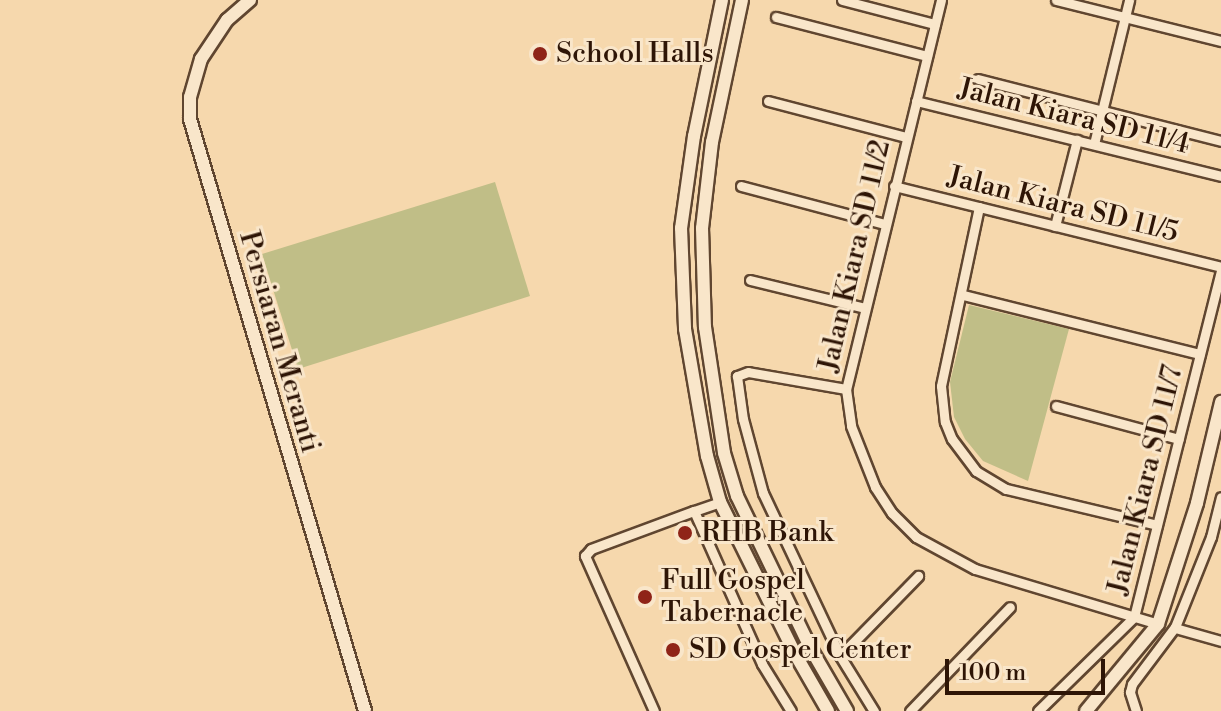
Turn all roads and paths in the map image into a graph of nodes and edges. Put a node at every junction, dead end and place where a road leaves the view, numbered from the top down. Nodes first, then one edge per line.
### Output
1 (250, 0) edge
2 (722, 0) edge
3 (742, 0) edge
4 (842, 0) edge
5 (941, 0) edge
6 (1056, 0) edge
7 (1129, 0) edge
8 (776, 17) dead end
9 (1125, 17) junction
10 (935, 24) junction
11 (1221, 41) edge
12 (927, 56) junction
13 (978, 79) dead end
14 (768, 101) dead end
15 (916, 101) junction
16 (1102, 110) junction
17 (906, 137) junction
18 (1077, 140) junction
19 (1221, 141) edge
20 (1094, 144) junction
21 (1221, 176) edge
22 (741, 186) dead end
23 (894, 186) junction
24 (979, 207) junction
25 (885, 224) junction
26 (1055, 226) junction
27 (1221, 268) edge
28 (750, 280) dead end
29 (963, 295) junction
30 (865, 308) junction
31 (1200, 354) junction
32 (846, 389) junction
33 (1221, 402) edge
34 (1056, 406) dead end
35 (1179, 439) junction
36 (1217, 439) edge
37 (1221, 497) edge
38 (720, 502) junction
39 (694, 511) junction
40 (1157, 525) junction
41 (1216, 539) edge
42 (918, 576) dead end
43 (1010, 607) dead end
44 (1134, 617) junction
45 (1158, 624) junction
46 (1175, 628) junction
47 (1221, 641) edge
48 (840, 656) junction
49 (365, 711) edge
50 (654, 711) edge
51 (791, 711) edge
52 (828, 711) edge
53 (847, 711) edge
54 (874, 711) edge
55 (910, 711) edge
56 (1038, 711) edge
57 (1086, 711) edge
58 (1136, 711) edge

1 - 49 main road, Persiaran Meranti
2 - 38 main road
3 - 53 main road
4 - 10 street
5 - 10 street, Jalan Kiara SD 11/2
6 - 9 street
7 - 9 street
8 - 12 street
9 - 11 street
9 - 16 street
10 - 12 street, Jalan Kiara SD 11/2
12 - 15 street, Jalan Kiara SD 11/2
13 - 16 street
14 - 17 street
15 - 17 street, Jalan Kiara SD 11/2
15 - 18 street, Jalan Kiara SD 11/4
16 - 19 street
16 - 20 street
17 - 23 street, Jalan Kiara SD 11/2
18 - 20 street, Jalan Kiara SD 11/4
18 - 26 street
20 - 21 street, Jalan Kiara SD 11/4
22 - 25 street
23 - 24 street, Jalan Kiara SD 11/5
23 - 25 street, Jalan Kiara SD 11/2
24 - 26 street, Jalan Kiara SD 11/5
24 - 29 street
25 - 30 street, Jalan Kiara SD 11/2
26 - 27 street, Jalan Kiara SD 11/5
27 - 31 street, Jalan Kiara SD 11/7
28 - 30 street
29 - 31 street
29 - 40 street
30 - 32 street, Jalan Kiara SD 11/2
31 - 35 street, Jalan Kiara SD 11/7
32 - 44 street, Jalan Kiara SD 11/2
32 - 48 street
33 - 36 main road
34 - 35 street
35 - 40 street, Jalan Kiara SD 11/7
36 - 45 main road
37 - 41 street
38 - 39 street
38 - 52 main road
39 - 50 street
39 - 51 street
40 - 44 street, Jalan Kiara SD 11/7
41 - 46 street
42 - 48 street
43 - 55 street
44 - 45 street, Jalan Kiara SD 11/2
44 - 56 street, Jalan Kiara SD 11/7
45 - 57 main road
46 - 47 street
46 - 58 street
48 - 54 street

